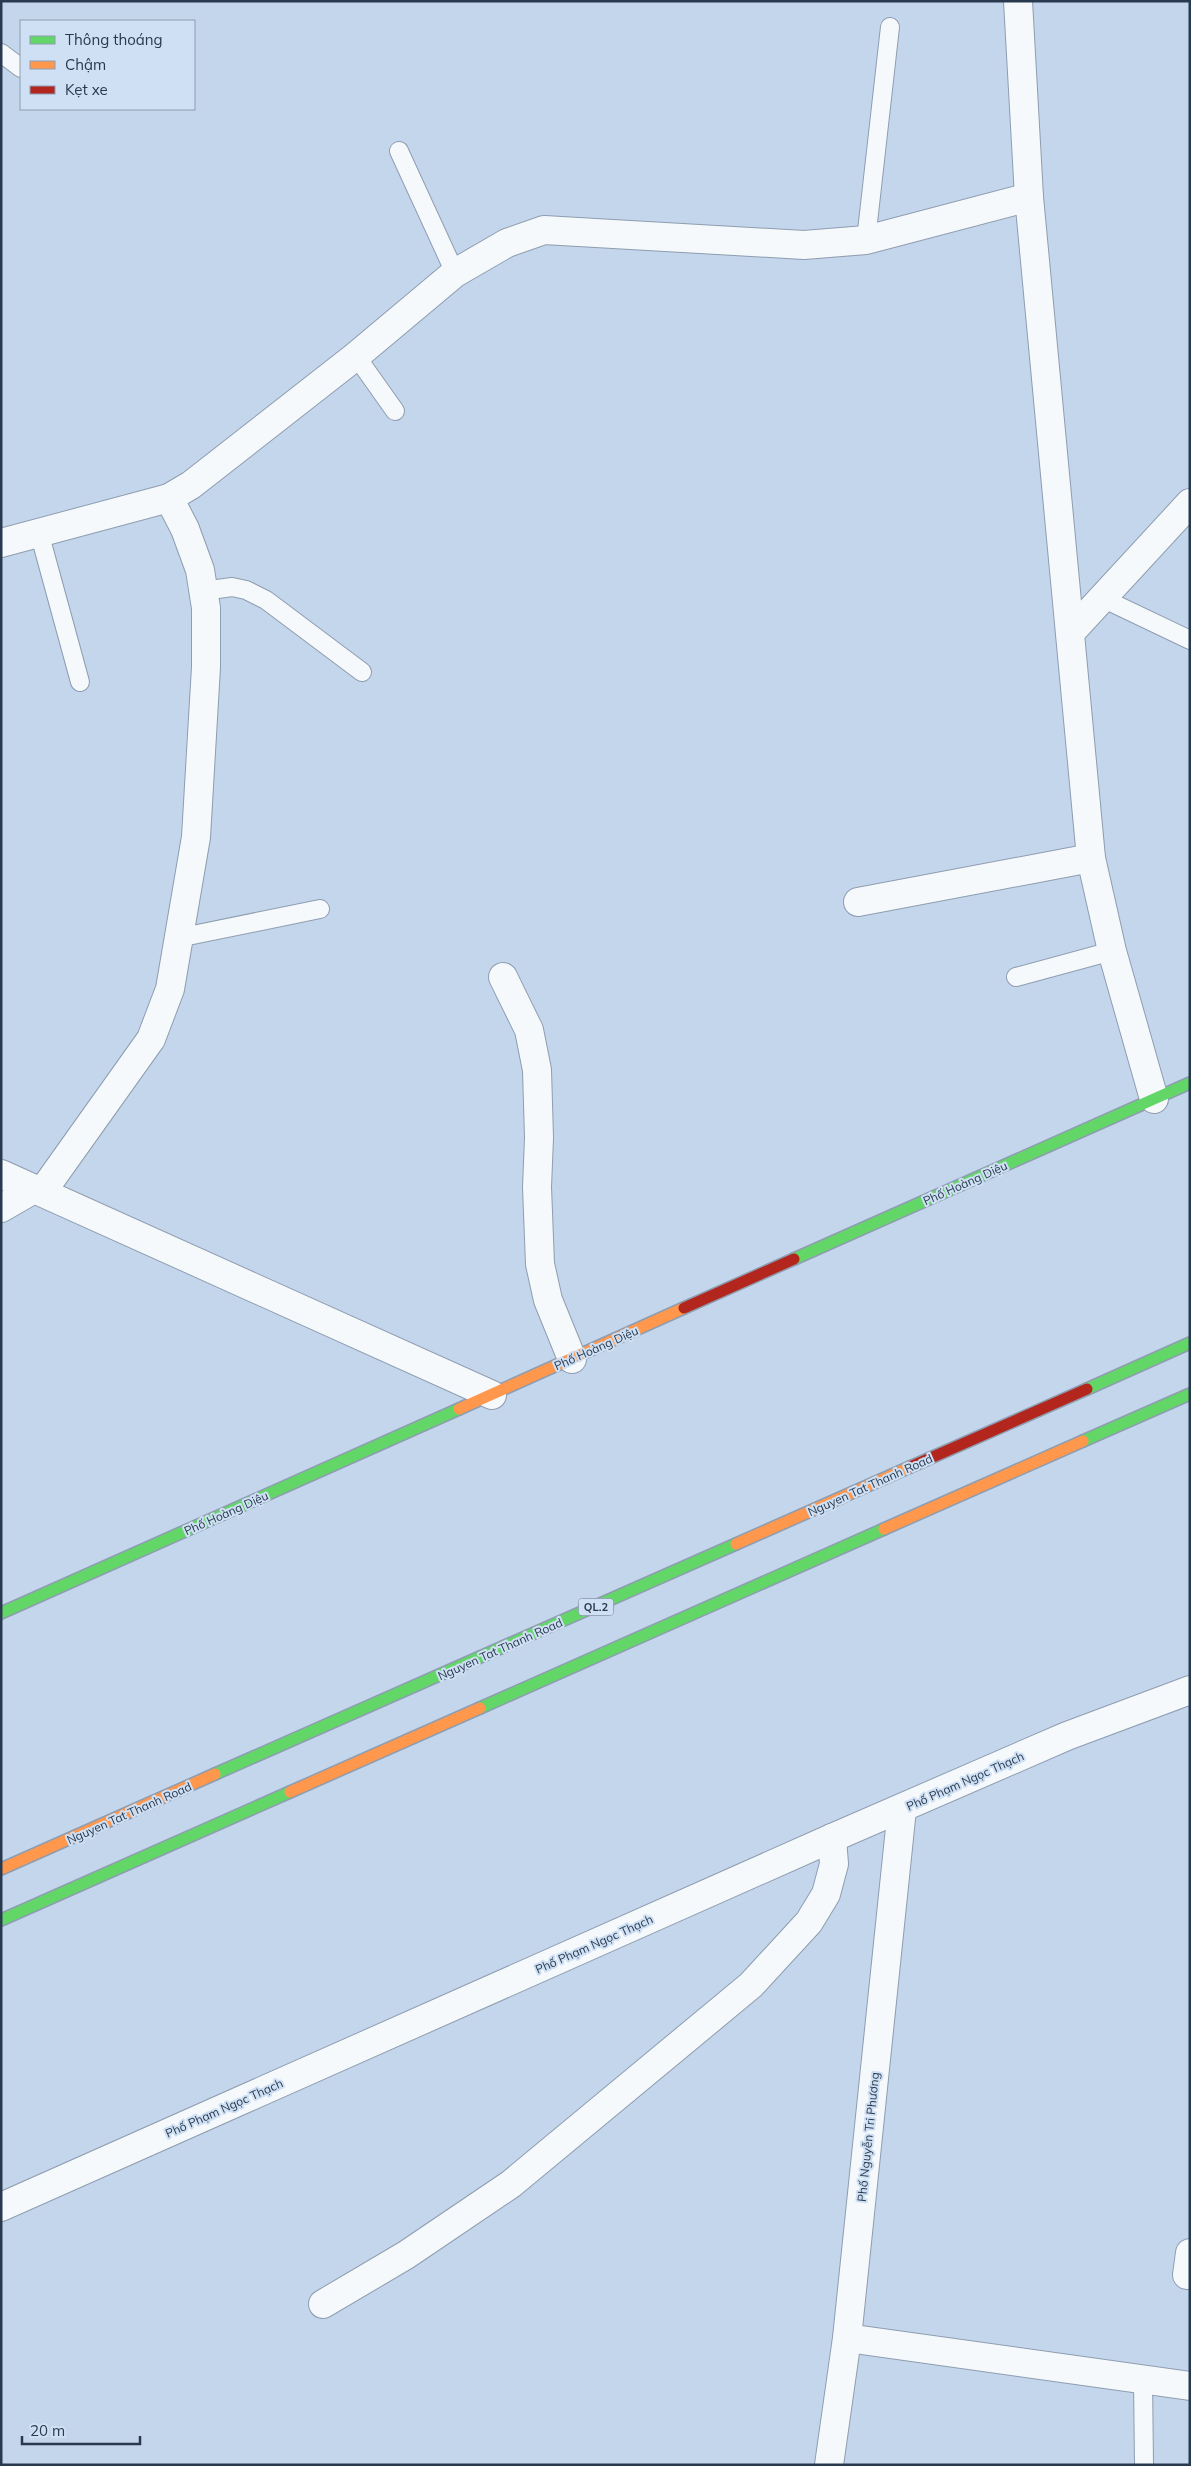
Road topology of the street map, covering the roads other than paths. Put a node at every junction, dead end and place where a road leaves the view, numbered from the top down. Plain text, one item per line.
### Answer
1 (1018, 1) edge
2 (890, 27) dead end
3 (1, 53) edge
4 (20, 67) edge
5 (399, 152) dead end
6 (1029, 197) junction
7 (866, 240) junction
8 (455, 273) junction
9 (356, 356) junction
10 (395, 411) dead end
11 (169, 498) junction
12 (1190, 503) edge
13 (39, 532) junction
14 (1, 543) edge
15 (203, 591) junction
16 (1102, 598) junction
17 (1071, 632) junction
18 (1190, 640) edge
19 (362, 672) dead end
20 (80, 682) dead end
21 (1091, 858) junction
22 (858, 902) dead end
23 (320, 908) dead end
24 (178, 938) junction
25 (1112, 951) junction
26 (503, 977) dead end
27 (1016, 977) dead end
28 (1190, 1083) edge
29 (1154, 1099) junction
30 (1, 1174) edge
31 (38, 1190) junction
32 (1, 1208) edge
33 (1190, 1343) edge
34 (572, 1359) junction
35 (492, 1394) junction
36 (1190, 1394) edge
37 (1, 1613) edge
38 (1190, 1690) edge
39 (902, 1809) junction
40 (832, 1838) junction
41 (1, 1869) edge
42 (1, 1920) edge
43 (1, 2207) edge
44 (323, 2304) dead end
45 (847, 2338) junction
46 (1143, 2380) junction
47 (1190, 2386) edge
48 (829, 2465) edge
49 (1144, 2465) edge

1 - 6 street
2 - 7 lane
3 - 4 lane
5 - 8 lane
6 - 7 street
6 - 17 street
7 - 8 street
8 - 9 street
9 - 10 lane
9 - 11 street
11 - 13 street
11 - 15 street
12 - 16 street
13 - 14 street
13 - 20 lane
15 - 19 lane
15 - 24 street
16 - 17 street
16 - 18 lane
17 - 21 street
21 - 22 street
21 - 25 street
23 - 24 lane
24 - 31 street
25 - 27 lane
25 - 29 street
26 - 34 street
28 - 29 main road, Phố Hoàng Diệu
29 - 34 main road, Phố Hoàng Diệu
30 - 31 street
31 - 32 street
31 - 35 street
33 - 41 main road, Nguyen Tat Thanh Road / QL.2
34 - 35 main road, Phố Hoàng Diệu
35 - 37 main road, Phố Hoàng Diệu
36 - 42 main road
38 - 39 street, Phố Phạm Ngọc Thạch
39 - 40 street, Phố Phạm Ngọc Thạch
39 - 45 street, Phố Nguyễn Tri Phương
40 - 43 street, Phố Phạm Ngọc Thạch
40 - 44 street
45 - 46 street
45 - 48 street, Phố Nguyễn Tri Phương
46 - 47 street
46 - 49 lane

